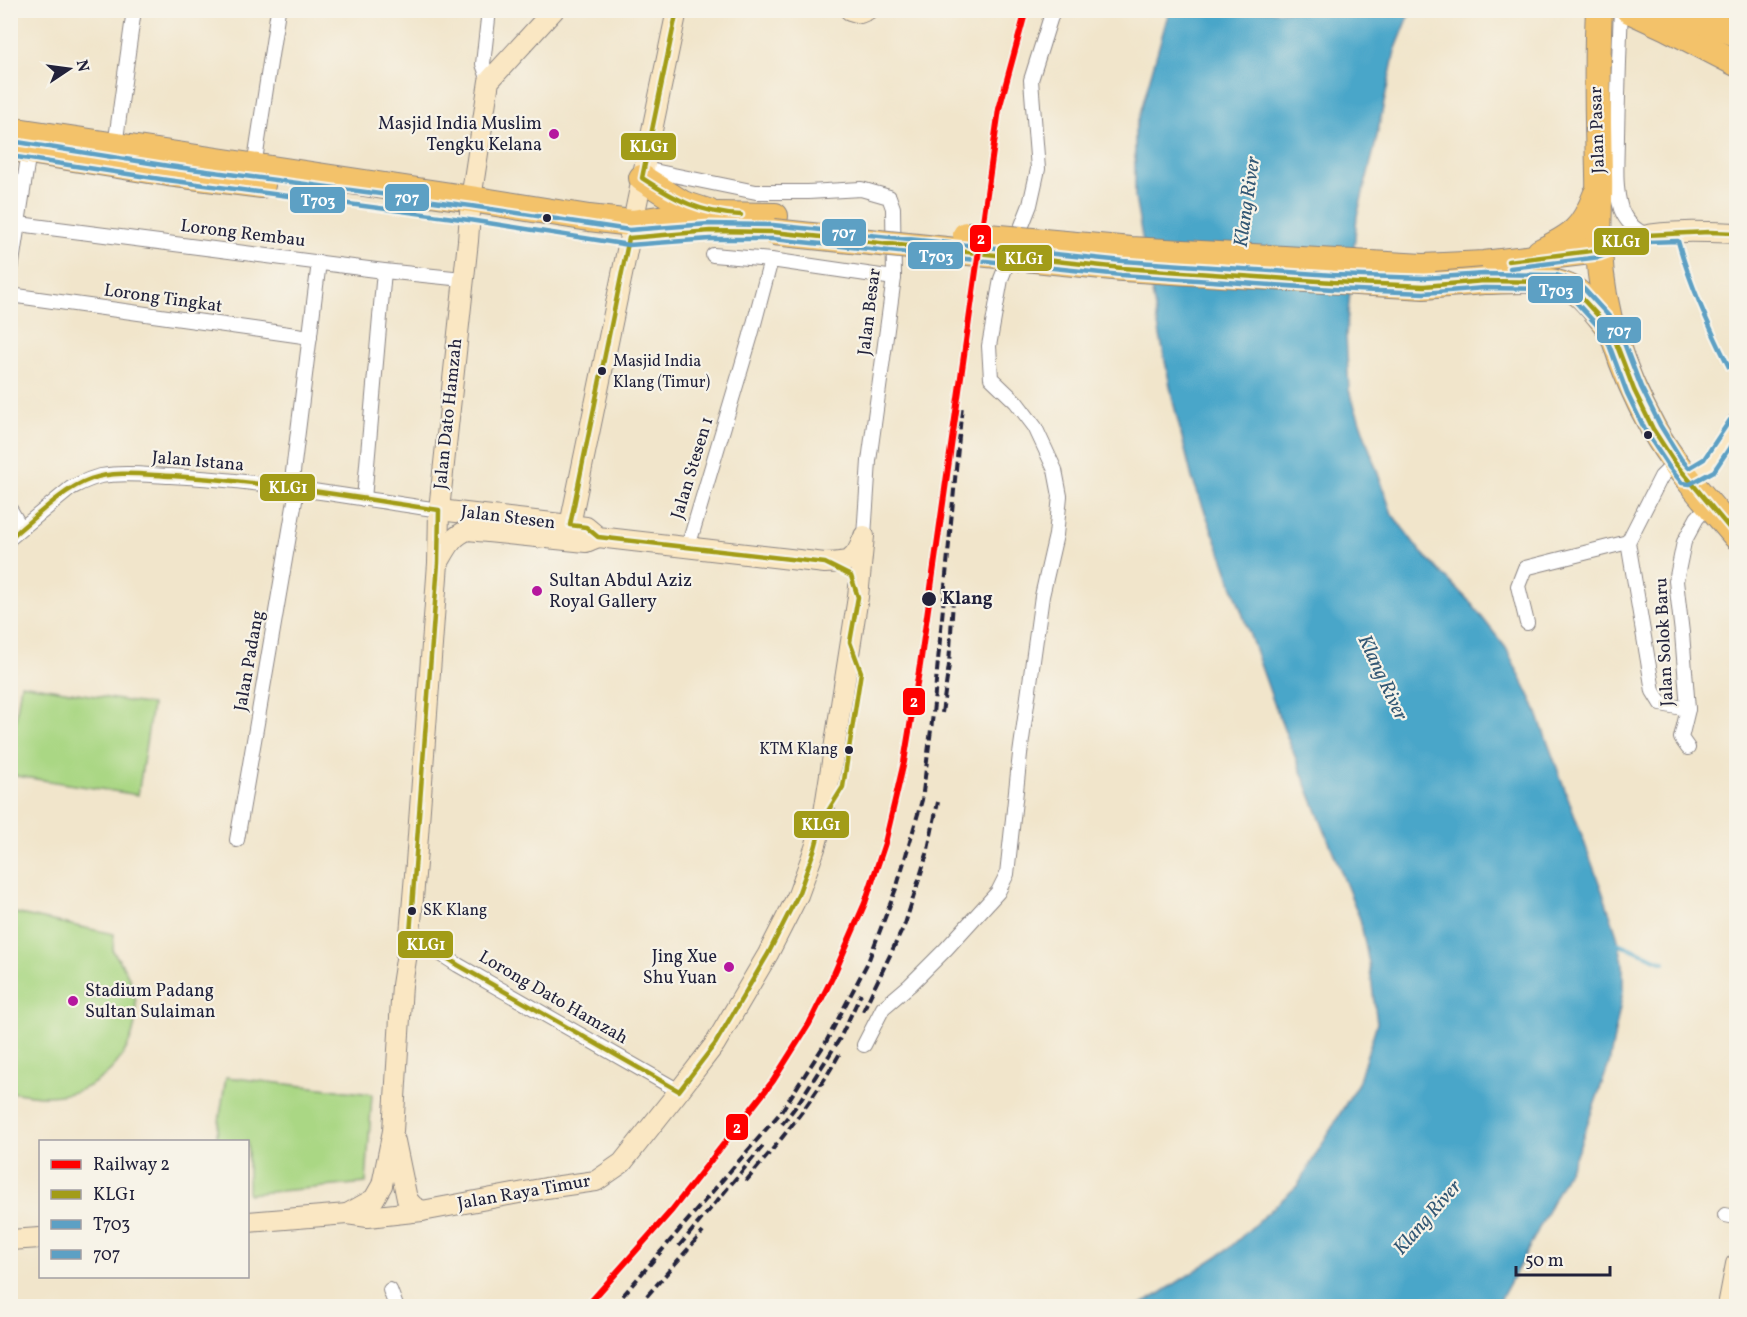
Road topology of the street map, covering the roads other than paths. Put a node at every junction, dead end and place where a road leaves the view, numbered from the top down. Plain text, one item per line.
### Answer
1 (134, 10) edge
2 (278, 10) edge
3 (489, 10) edge
4 (554, 10) edge
5 (850, 10) edge
6 (867, 10) edge
7 (1053, 10) edge
8 (1599, 10) edge
9 (1621, 10) edge
10 (1629, 10) edge
11 (673, 16) edge
12 (1672, 17) edge
13 (1737, 26) edge
14 (1737, 33) edge
15 (1737, 52) edge
16 (1737, 63) edge
17 (489, 81) junction
18 (10, 130) edge
19 (115, 146) junction
20 (20, 149) edge
21 (254, 167) junction
22 (643, 174) junction
23 (1600, 184) junction
24 (470, 206) junction
25 (719, 215) junction
26 (19, 224) junction
27 (774, 224) junction
28 (631, 230) junction
29 (1737, 233) edge
30 (1646, 235) junction
31 (1599, 250) junction
32 (713, 255) dead end
33 (771, 260) junction
34 (1517, 260) junction
35 (319, 262) junction
36 (384, 271) junction
37 (1484, 273) junction
38 (10, 276) edge
39 (894, 278) junction
40 (463, 279) junction
41 (10, 295) edge
42 (1611, 330) junction
43 (310, 337) junction
44 (1737, 424) edge
45 (1681, 470) junction
46 (294, 489) junction
47 (364, 499) junction
48 (1710, 504) junction
49 (10, 509) edge
50 (438, 510) junction
51 (570, 525) junction
52 (16, 533) edge
53 (864, 536) junction
54 (1737, 536) edge
55 (598, 537) junction
56 (1628, 542) junction
57 (688, 547) junction
58 (438, 563) junction
59 (825, 563) junction
60 (858, 597) junction
61 (1527, 623) dead end
62 (1688, 709) junction
63 (1688, 748) dead end
64 (237, 840) dead end
65 (410, 934) junction
66 (864, 1045) dead end
67 (680, 1091) junction
68 (393, 1131) junction
69 (422, 1211) junction
70 (347, 1214) junction
71 (249, 1222) edge
72 (39, 1238) edge
73 (10, 1240) edge
74 (1737, 1264) edge
75 (389, 1306) edge
76 (396, 1306) edge
77 (1728, 1306) edge

1 - 19 street
2 - 21 street
3 - 17 street
4 - 17 main road
5 - 6 main road
7 - 66 street
8 - 23 highway, Jalan Pasar
9 - 30 street
10 - 12 highway
11 - 22 main road
12 - 13 highway
12 - 14 highway
12 - 15 highway
12 - 16 highway
17 - 24 main road, Jalan Dato Hamzah
18 - 19 highway
19 - 21 highway
20 - 24 highway
20 - 26 street
21 - 24 highway
22 - 25 highway
22 - 28 main road
22 - 39 street, Jalan Besar
23 - 31 highway, Jalan Pasar
23 - 34 highway
24 - 28 highway
24 - 40 main road, Jalan Dato Hamzah
25 - 27 highway
25 - 28 highway
26 - 35 street, Lorong Rembau
26 - 38 street
27 - 28 highway
27 - 37 highway, bridge
28 - 51 main road
29 - 30 main road
30 - 31 main road
31 - 34 highway
31 - 42 highway, Jalan Pasar
32 - 33 street
33 - 39 street
33 - 57 street, Jalan Stesen 1
34 - 37 highway
35 - 36 street, Lorong Rembau
35 - 43 street
36 - 40 street, Lorong Rembau
36 - 47 street
37 - 42 highway
39 - 53 street, Jalan Besar
40 - 50 main road, Jalan Dato Hamzah
41 - 43 street, Lorong Tingkat
42 - 45 highway
43 - 46 street
44 - 45 main road
45 - 48 highway
45 - 56 street
46 - 47 street, Jalan Istana
46 - 52 street, Jalan Istana
46 - 64 street, Jalan Padang
47 - 50 street, Jalan Istana
48 - 54 highway
48 - 62 street, Jalan Solok Baru
49 - 52 street
50 - 51 main road, Jalan Stesen
50 - 58 main road, Jalan Dato Hamzah
51 - 55 main road, Jalan Stesen
53 - 59 main road, Jalan Stesen
53 - 60 main road, Jalan Raya Timur
55 - 57 main road, Jalan Stesen
55 - 58 main road
56 - 61 street
56 - 62 street
57 - 59 main road, Jalan Stesen
58 - 65 main road, Jalan Dato Hamzah
59 - 60 main road, Jalan Stesen
60 - 67 main road, Jalan Raya Timur
62 - 63 street, Jalan Solok Baru
65 - 67 street, Lorong Dato Hamzah
65 - 68 main road, Jalan Dato Hamzah
67 - 69 main road, Jalan Raya Timur
68 - 69 main road
68 - 70 main road
69 - 70 main road, Jalan Raya Timur
70 - 71 main road, Jalan Raya Timur
72 - 73 main road
74 - 77 main road
75 - 76 street

